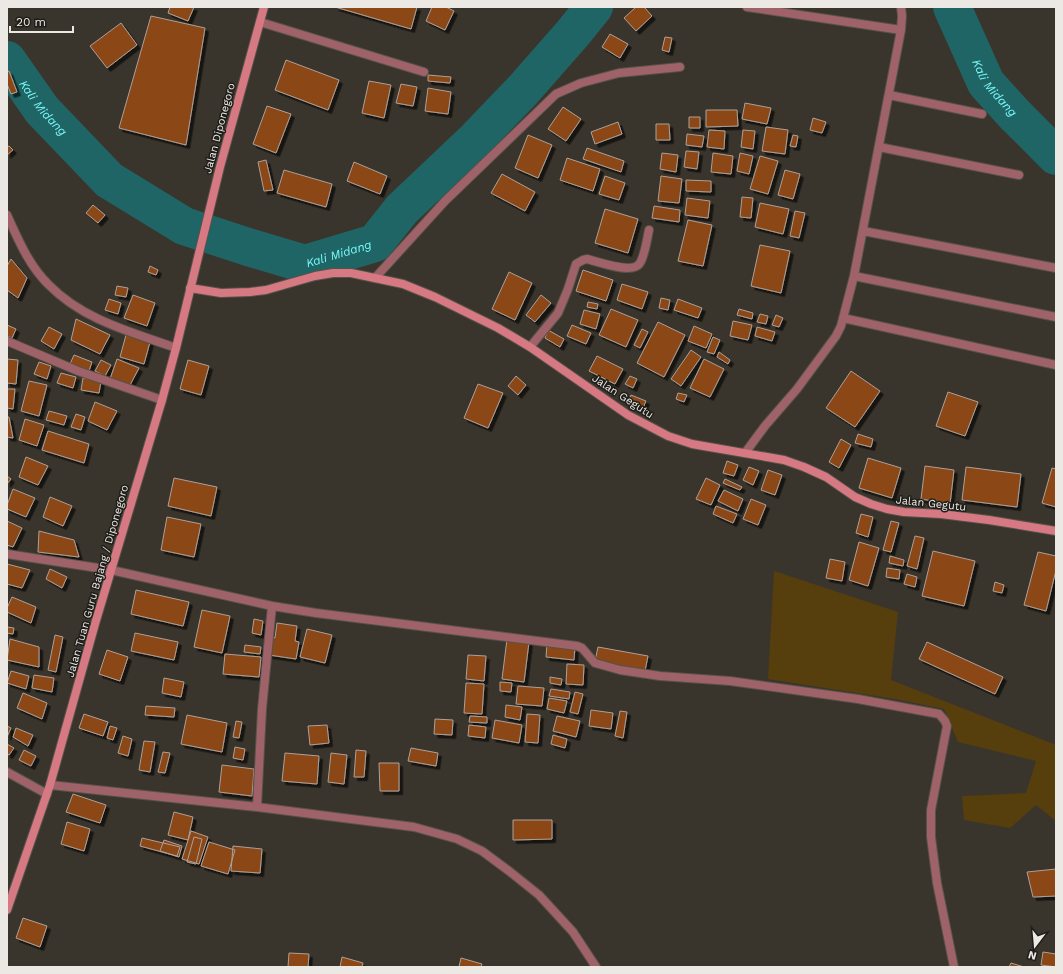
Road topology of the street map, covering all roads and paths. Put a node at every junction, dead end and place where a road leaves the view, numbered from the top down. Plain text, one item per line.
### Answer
1 (264, 7) edge
2 (747, 7) edge
3 (901, 7) edge
4 (260, 22) junction
5 (901, 30) junction
6 (680, 67) dead end
7 (424, 72) dead end
8 (889, 95) junction
9 (982, 114) dead end
10 (880, 146) junction
11 (1019, 175) dead end
12 (7, 215) edge
13 (649, 230) dead end
14 (863, 231) junction
15 (197, 256) joint
16 (1056, 268) edge
17 (854, 276) junction
18 (374, 278) junction
19 (190, 288) junction
20 (1056, 317) edge
21 (843, 318) junction
22 (7, 341) edge
23 (530, 347) junction
24 (176, 348) junction
25 (1056, 365) edge
26 (162, 400) junction
27 (746, 453) junction
28 (1056, 531) edge
29 (7, 554) edge
30 (111, 570) junction
31 (272, 606) junction
32 (7, 772) edge
33 (50, 785) junction
34 (47, 794) junction
35 (257, 807) junction
36 (7, 910) edge
37 (596, 967) edge
38 (954, 967) edge

1 - 4 street, Jalan Diponegoro
2 - 5 street
3 - 5 street
4 - 7 street
4 - 15 street, Jalan Diponegoro
5 - 8 street
6 - 18 street
8 - 9 street
8 - 10 street
10 - 11 street
10 - 14 street
12 - 24 street
13 - 23 street
14 - 16 street
14 - 17 street
15 - 19 street, Jalan Tuan Guru Bajang / Diponegoro
17 - 20 street
17 - 21 street
18 - 19 street, Jalan Gegutu
18 - 23 street, Jalan Gegutu
19 - 24 street, Jalan Tuan Guru Bajang / Diponegoro
21 - 25 street
21 - 27 street
22 - 26 street
23 - 27 street, Jalan Gegutu
24 - 26 street, Jalan Tuan Guru Bajang / Diponegoro
26 - 30 street, Jalan Tuan Guru Bajang / Diponegoro
27 - 28 street, Jalan Gegutu
29 - 30 street
30 - 31 street
30 - 33 street, Jalan Tuan Guru Bajang / Diponegoro
31 - 35 street
31 - 38 street
32 - 34 street
33 - 34 street, Jalan Tuan Guru Bajang / Diponegoro
33 - 35 street
34 - 36 street, Jalan Tuan Guru Bajang / Diponegoro
35 - 37 street

